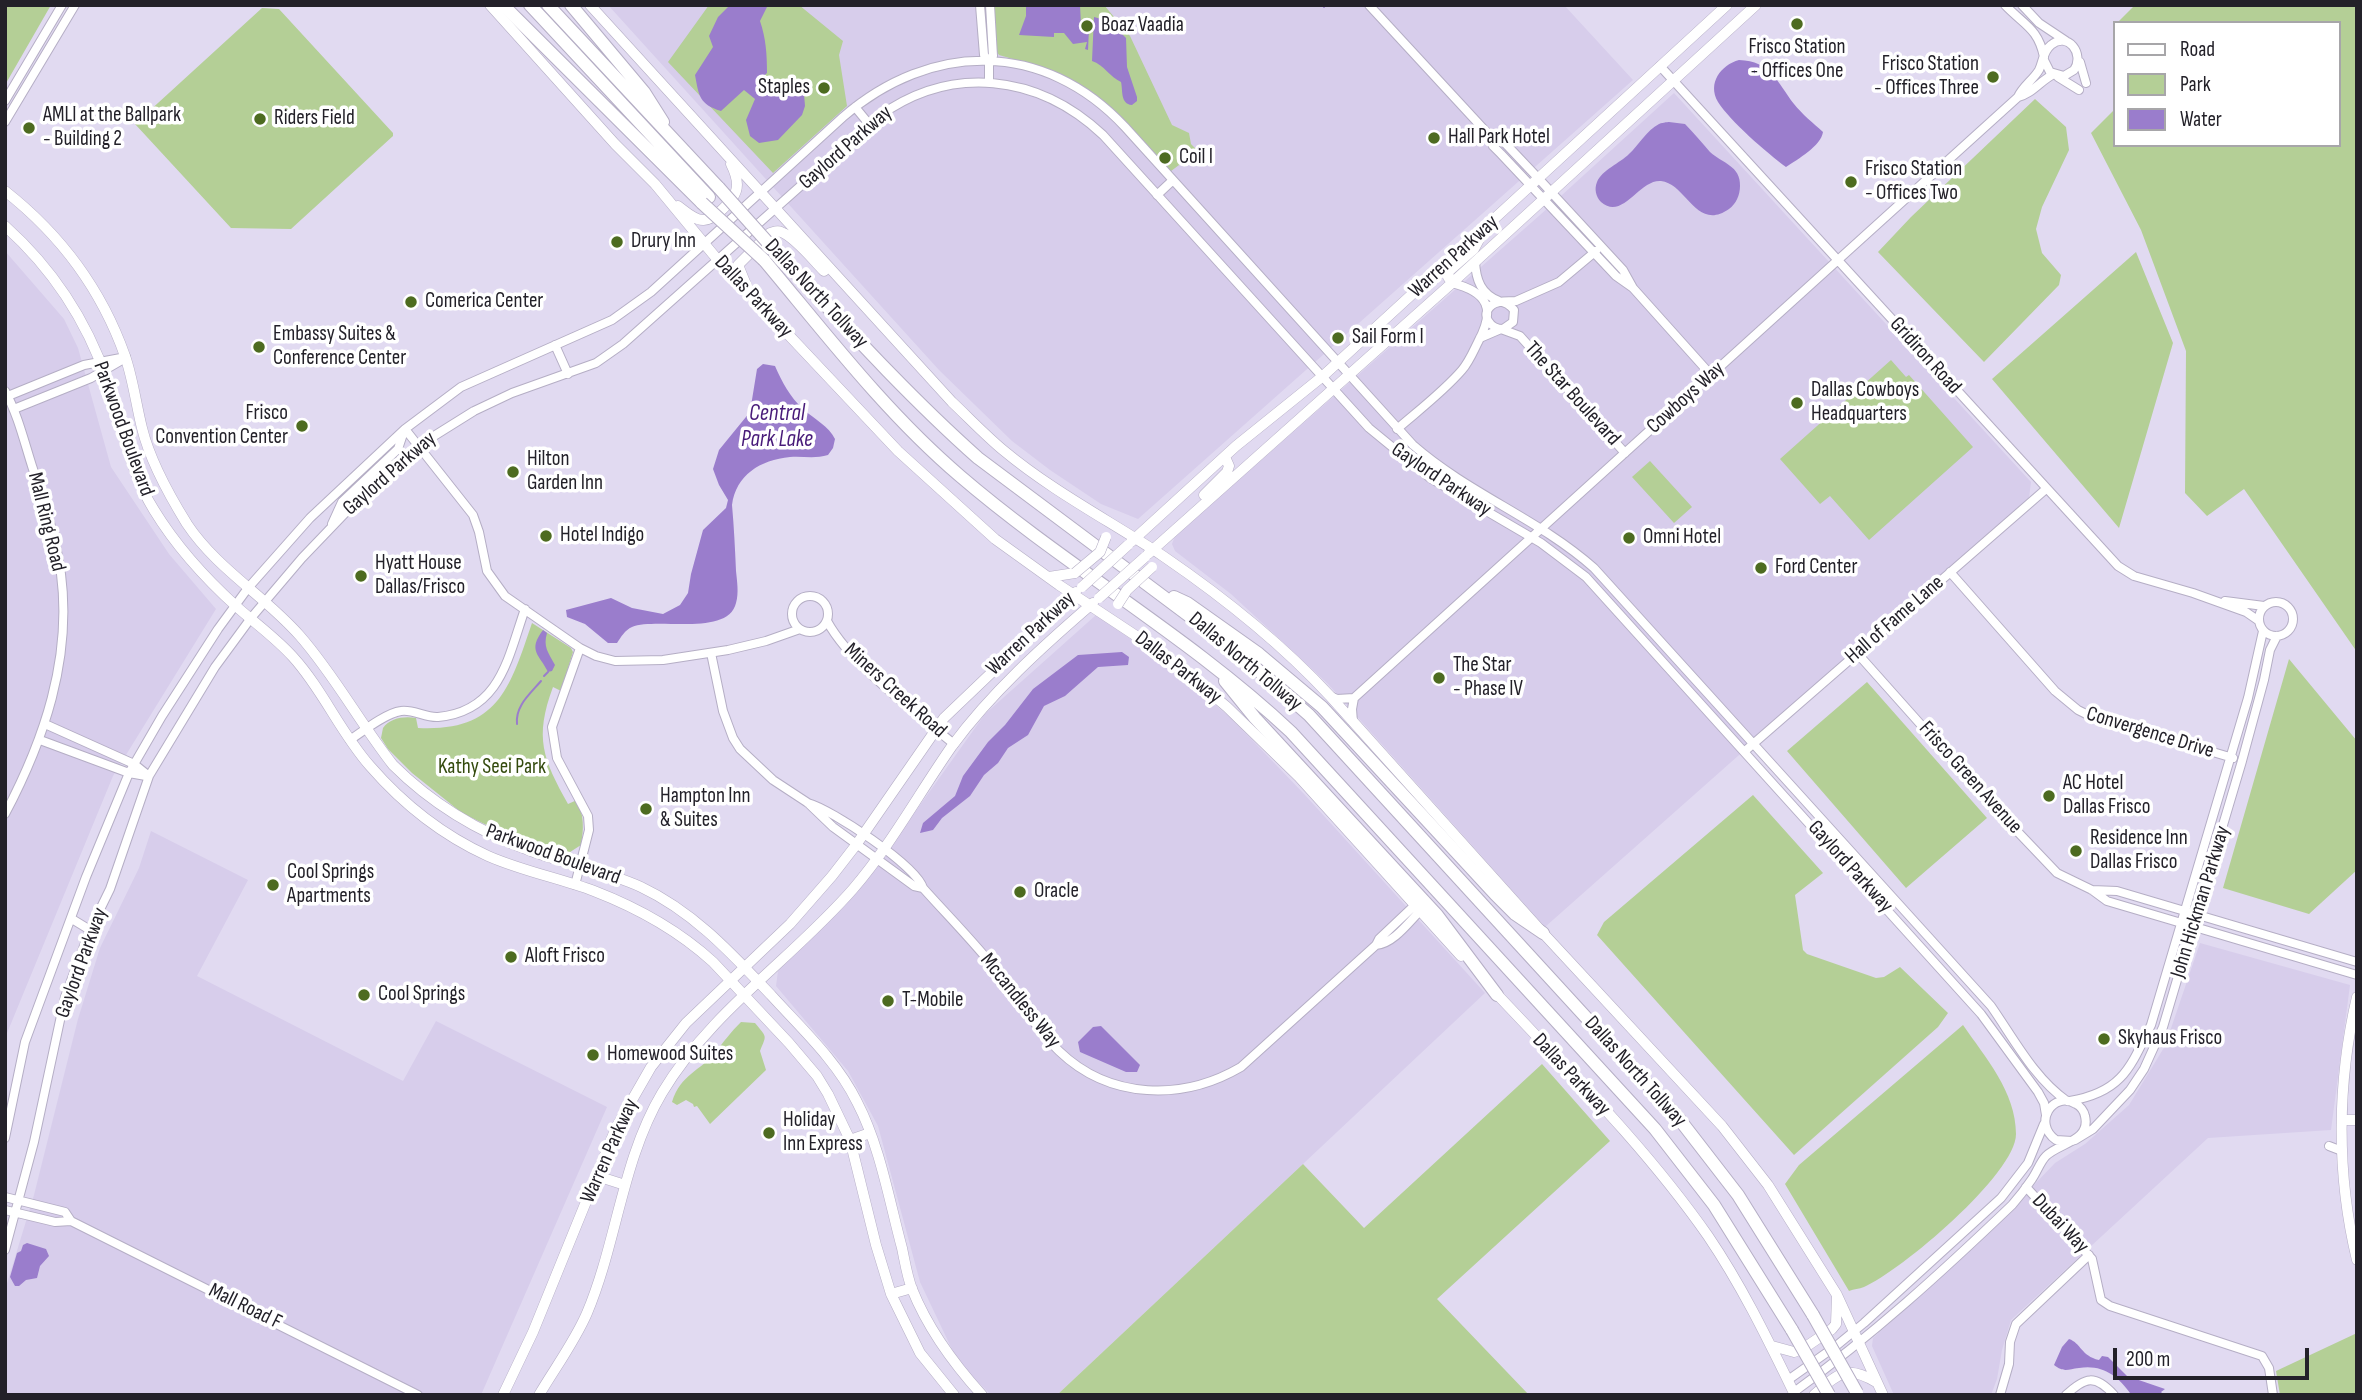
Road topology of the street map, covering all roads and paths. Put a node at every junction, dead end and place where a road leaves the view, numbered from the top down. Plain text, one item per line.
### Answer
1 (62, 5) edge
2 (75, 5) edge
3 (490, 5) edge
4 (503, 5) edge
5 (530, 5) edge
6 (548, 5) edge
7 (571, 5) edge
8 (590, 5) edge
9 (980, 5) edge
10 (990, 5) edge
11 (1369, 5) edge
12 (1727, 5) edge
13 (1756, 5) edge
14 (2005, 5) edge
15 (2022, 5) edge
16 (2068, 43) junction
17 (2079, 56) junction
18 (2044, 60) junction
19 (989, 61) junction
20 (1660, 66) junction
21 (25, 67) junction
22 (35, 72) junction
23 (2055, 75) junction
24 (1673, 80) junction
25 (989, 83) junction
26 (2086, 83) dead end
27 (2079, 90) dead end
28 (2018, 97) junction
29 (5, 101) edge
30 (855, 107) junction
31 (5, 122) edge
32 (869, 124) junction
33 (681, 148) junction
34 (723, 150) junction
35 (1173, 180) junction
36 (1536, 182) junction
37 (655, 184) junction
38 (5, 191) edge
39 (762, 193) junction
40 (1157, 195) junction
41 (710, 196) junction
42 (1547, 196) junction
43 (776, 207) junction
44 (5, 226) edge
45 (1485, 229) junction
46 (705, 244) junction
47 (1601, 246) junction
48 (1593, 253) junction
49 (717, 259) junction
50 (1838, 261) junction
51 (1475, 262) junction
52 (1452, 283) junction
53 (1633, 288) junction
54 (751, 294) junction
55 (1483, 295) junction
56 (1525, 298) junction
57 (860, 300) junction
58 (1503, 302) junction
59 (1487, 317) junction
60 (1515, 317) junction
61 (1501, 329) junction
62 (1520, 336) junction
63 (1480, 338) junction
64 (555, 345) junction
65 (126, 358) junction
66 (1338, 363) junction
67 (102, 367) junction
68 (568, 374) junction
69 (1348, 375) junction
70 (1711, 375) junction
71 (1323, 376) junction
72 (1333, 389) junction
73 (7, 394) edge
74 (14, 410) junction
75 (405, 429) junction
76 (1398, 429) junction
77 (418, 446) junction
78 (1625, 453) junction
79 (1225, 457) junction
80 (1454, 477) junction
81 (1447, 488) junction
82 (2046, 489) junction
83 (1089, 510) junction
84 (1187, 518) junction
85 (1541, 528) junction
86 (329, 530) junction
87 (1532, 537) junction
88 (1131, 542) junction
89 (1148, 554) junction
90 (1172, 564) junction
91 (1950, 572) junction
92 (1585, 576) junction
93 (1049, 577) junction
94 (1145, 583) junction
95 (248, 588) junction
96 (1078, 591) junction
97 (1617, 591) junction
98 (264, 602) junction
99 (1095, 602) junction
100 (2218, 602) junction
101 (235, 605) junction
102 (2264, 606) junction
103 (525, 609) junction
104 (251, 618) junction
105 (793, 619) junction
106 (827, 621) junction
107 (2259, 621) junction
108 (1122, 625) junction
109 (800, 629) junction
110 (819, 630) junction
111 (2263, 631) junction
112 (1656, 634) junction
113 (777, 636) junction
114 (2277, 636) junction
115 (835, 637) junction
116 (1647, 642) junction
117 (580, 648) junction
118 (711, 653) junction
119 (1857, 653) junction
120 (1214, 667) junction
121 (1330, 696) junction
122 (1354, 698) junction
123 (1353, 722) junction
124 (45, 724) junction
125 (935, 728) junction
126 (366, 729) junction
127 (40, 740) junction
128 (350, 740) junction
129 (1754, 743) junction
130 (954, 744) junction
131 (1745, 751) junction
132 (2230, 758) junction
133 (2242, 761) junction
134 (134, 764) junction
135 (129, 774) junction
136 (149, 776) junction
137 (808, 803) junction
138 (5, 814) edge
139 (863, 835) junction
140 (856, 845) junction
141 (884, 848) junction
142 (877, 859) junction
143 (581, 866) junction
144 (575, 885) junction
145 (923, 888) junction
146 (2092, 890) junction
147 (1418, 908) junction
148 (2185, 911) junction
149 (2198, 915) junction
150 (72, 919) junction
151 (1915, 921) junction
152 (2181, 923) junction
153 (2194, 927) junction
154 (90, 930) junction
155 (1906, 930) junction
156 (1543, 933) junction
157 (2357, 962) edge
158 (744, 967) junction
159 (2357, 975) edge
160 (731, 980) junction
161 (759, 982) junction
162 (745, 995) junction
163 (1497, 995) junction
164 (2357, 996) edge
165 (2002, 1021) junction
166 (1992, 1029) junction
167 (2069, 1101) junction
168 (2045, 1118) junction
169 (2342, 1120) junction
170 (2357, 1120) edge
171 (870, 1133) junction
172 (5, 1138) edge
173 (850, 1140) junction
174 (2073, 1140) junction
175 (2329, 1146) dead end
176 (2342, 1151) junction
177 (597, 1176) junction
178 (625, 1185) junction
179 (2026, 1187) junction
180 (5, 1197) edge
181 (19, 1199) junction
182 (5, 1210) edge
183 (16, 1213) junction
184 (71, 1221) junction
185 (1958, 1237) junction
186 (1966, 1247) junction
187 (5, 1250) edge
188 (2089, 1255) junction
189 (2357, 1260) edge
190 (912, 1288) junction
191 (891, 1294) junction
192 (1837, 1296) junction
193 (1854, 1331) junction
194 (1859, 1344) junction
195 (1772, 1346) junction
196 (1788, 1380) junction
197 (1876, 1382) junction
198 (1795, 1393) edge
199 (1857, 1394) edge
200 (418, 1395) edge
201 (503, 1395) edge
202 (539, 1395) edge
203 (954, 1395) edge
204 (982, 1395) edge
205 (1814, 1395) edge
206 (1829, 1395) edge
207 (1883, 1395) edge
208 (2000, 1395) edge
209 (2066, 1395) edge
210 (2114, 1395) edge
211 (2273, 1395) edge

1 - 21 street
2 - 22 street
3 - 37 main road, Dallas Parkway
4 - 41 highway
5 - 41 highway, Dallas North Tollway
6 - 33 highway, Dallas North Tollway
7 - 33 highway
8 - 34 main road
9 - 19 street
10 - 19 street
11 - 36 street
12 - 20 main road, Warren Parkway
13 - 24 main road, Warren Parkway
14 - 18 street
15 - 16 street
16 - 17 street
16 - 18 street
17 - 23 street
17 - 26 street
18 - 23 street
18 - 28 street, Cowboys Way
19 - 25 street
19 - 30 street, Gaylord Parkway
19 - 35 street, Gaylord Parkway
20 - 24 street, Gridiron Road
20 - 36 main road, Warren Parkway
21 - 22 street
21 - 29 street
22 - 31 street
23 - 27 street
23 - 28 street, Cowboys Way
24 - 42 main road, Warren Parkway
24 - 50 street, Gridiron Road
25 - 32 street, Gaylord Parkway
25 - 40 street, Gaylord Parkway
28 - 50 street, Cowboys Way
30 - 32 street
30 - 39 street, Gaylord Parkway
32 - 43 street, Gaylord Parkway
33 - 41 highway, Dallas North Tollway
34 - 37 main road
34 - 39 main road
35 - 40 street
35 - 66 street, Gaylord Parkway
36 - 42 street
36 - 45 main road, Warren Parkway
37 - 46 main road, Dallas Parkway
38 - 65 main road, Parkwood Boulevard
39 - 43 main road
39 - 46 street, Gaylord Parkway
40 - 71 street, Gaylord Parkway
41 - 94 highway, Dallas North Tollway, bridge
41 - 120 highway, Dallas North Tollway, bridge
42 - 47 street
42 - 48 street
42 - 51 main road, Warren Parkway
43 - 49 street, Gaylord Parkway
43 - 57 main road
44 - 67 main road, Parkwood Boulevard
45 - 52 main road
45 - 66 main road, Warren Parkway
46 - 49 main road, Dallas Parkway
46 - 64 street, Gaylord Parkway
47 - 48 street
47 - 53 street
48 - 53 street
48 - 56 street
49 - 54 main road, Dallas Parkway
49 - 68 street, Gaylord Parkway
50 - 70 street, Cowboys Way
50 - 82 street, Gridiron Road
51 - 52 main road, Warren Parkway
51 - 55 street
52 - 55 street
52 - 69 main road, Warren Parkway
53 - 70 street
54 - 57 main road
54 - 93 main road, Dallas Parkway
55 - 58 street
55 - 59 street
56 - 58 street
56 - 60 street
57 - 83 main road
58 - 59 street
58 - 60 street
59 - 61 street
59 - 63 street
60 - 61 street
60 - 62 street, The Star Boulevard
61 - 62 street, The Star Boulevard
61 - 63 street
62 - 78 street, The Star Boulevard
63 - 76 street
64 - 68 street
64 - 75 street, Gaylord Parkway
65 - 67 street
65 - 95 main road, Parkwood Boulevard
66 - 69 street, Gaylord Parkway
66 - 71 main road, Warren Parkway
67 - 73 street
67 - 74 street
67 - 101 main road, Parkwood Boulevard
68 - 77 street, Gaylord Parkway
69 - 72 main road, Warren Parkway
69 - 76 street, Gaylord Parkway
70 - 78 street, Cowboys Way
71 - 72 street, Gaylord Parkway
71 - 79 main road, Warren Parkway
72 - 81 street, Gaylord Parkway
72 - 84 main road, Warren Parkway
73 - 74 street, Mall Ring Road
74 - 124 street, Mall Ring Road
75 - 77 street
75 - 86 street
75 - 95 street, Gaylord Parkway
76 - 80 street, Gaylord Parkway
77 - 86 street, Gaylord Parkway
77 - 103 street
78 - 85 street, Cowboys Way
79 - 84 main road
79 - 88 main road, Warren Parkway
80 - 81 street
80 - 85 street, Gaylord Parkway
81 - 87 street, Gaylord Parkway
82 - 91 street, Hall of Fame Lane
82 - 100 street, Gridiron Road
83 - 88 main road
83 - 93 main road, bridge
84 - 89 main road, Warren Parkway
85 - 87 street, Cowboys Way
85 - 97 street, Gaylord Parkway
86 - 98 street, Gaylord Parkway
87 - 92 street, Gaylord Parkway
87 - 122 street, Cowboys Way
88 - 89 main road
88 - 96 main road, Warren Parkway, bridge
89 - 90 main road
89 - 99 main road, Warren Parkway, bridge
90 - 108 main road, bridge
90 - 121 main road
91 - 119 street, Hall of Fame Lane
91 - 132 street, Convergence Drive
92 - 97 street
92 - 116 street, Gaylord Parkway
93 - 96 main road, Dallas Parkway
94 - 156 highway
94 - 199 highway, Dallas North Tollway, bridge
95 - 98 main road, Parkwood Boulevard
95 - 101 street, Gaylord Parkway
96 - 99 main road, Dallas Parkway
96 - 125 main road, Warren Parkway
97 - 112 street, Gaylord Parkway
98 - 104 street, Gaylord Parkway
98 - 126 main road, Parkwood Boulevard
99 - 108 main road, Dallas Parkway
99 - 130 main road, Warren Parkway
100 - 102 street, Gridiron Road
100 - 107 street, Gridiron Road
101 - 104 main road, Parkwood Boulevard
101 - 134 street, Gaylord Parkway
102 - 107 street
102 - 114 street
103 - 117 street
103 - 126 street
104 - 128 main road, Parkwood Boulevard
104 - 136 street, Gaylord Parkway
105 - 106 street
105 - 109 street
105 - 113 street
106 - 110 street
106 - 115 street, Miners Creek Road
107 - 111 street
108 - 147 main road, Dallas Parkway
109 - 110 street
109 - 113 street
110 - 115 street, Miners Creek Road
111 - 114 street
111 - 132 street, John Hickman Parkway
112 - 116 street
112 - 129 street, Gaylord Parkway
113 - 118 street
114 - 133 street, John Hickman Parkway
115 - 125 street, Miners Creek Road
116 - 131 street, Gaylord Parkway
117 - 118 street
117 - 143 street
118 - 137 street
119 - 129 street, Hall of Fame Lane
119 - 146 street, Frisco Green Avenue
120 - 163 highway
120 - 206 highway, Dallas North Tollway, bridge
121 - 122 street
121 - 123 main road
122 - 123 street
123 - 156 main road
124 - 127 street, Mall Ring Road
124 - 134 street
125 - 130 street, Miners Creek Road
125 - 139 main road, Warren Parkway
126 - 128 street
126 - 143 main road, Parkwood Boulevard
127 - 135 street
127 - 138 street, Mall Ring Road
128 - 144 main road, Parkwood Boulevard
129 - 131 street, Hall of Fame Lane
129 - 151 street, Gaylord Parkway
130 - 141 main road, Warren Parkway
131 - 155 street, Gaylord Parkway
132 - 133 street, Convergence Drive
132 - 148 street, John Hickman Parkway
133 - 149 street, John Hickman Parkway
134 - 135 street, Gaylord Parkway
134 - 136 street
135 - 136 street
135 - 150 street, Gaylord Parkway
136 - 154 street, Gaylord Parkway
137 - 139 street, Mccandless Way
137 - 140 street, Mccandless Way
139 - 140 main road, Warren Parkway
139 - 141 street, Mccandless Way
140 - 142 street, Mccandless Way
140 - 158 main road, Warren Parkway
141 - 142 main road, Warren Parkway
141 - 145 street, Mccandless Way
142 - 145 street, Mccandless Way
142 - 161 main road, Warren Parkway
143 - 144 street
143 - 158 main road, Parkwood Boulevard
144 - 160 main road, Parkwood Boulevard
145 - 147 street, Mccandless Way
146 - 148 street, Frisco Green Avenue
146 - 152 street, Frisco Green Avenue
147 - 163 main road, Dallas Parkway
148 - 149 street, Frisco Green Avenue
148 - 152 street, John Hickman Parkway
149 - 153 street, John Hickman Parkway
149 - 157 street, Frisco Green Avenue
150 - 154 street
150 - 172 street, Gaylord Parkway
151 - 155 street
151 - 165 street, Gaylord Parkway
152 - 153 street, Frisco Green Avenue
152 - 167 street, John Hickman Parkway
153 - 159 street, Frisco Green Avenue
153 - 174 street, John Hickman Parkway
154 - 181 street, Gaylord Parkway
155 - 166 street, Gaylord Parkway
156 - 192 main road
158 - 160 main road, Warren Parkway
158 - 161 main road, Parkwood Boulevard
160 - 162 main road, Parkwood Boulevard
160 - 177 main road, Warren Parkway
161 - 162 main road, Warren Parkway
161 - 171 main road, Parkwood Boulevard
162 - 173 main road, Parkwood Boulevard
162 - 178 main road, Warren Parkway
163 - 195 main road, Dallas Parkway
164 - 169 main road
165 - 166 street
165 - 167 street, Gaylord Parkway
166 - 168 street, Gaylord Parkway
167 - 168 street
167 - 174 street
168 - 174 street
168 - 185 street
169 - 170 main road
169 - 176 main road
171 - 173 main road
171 - 190 main road, Parkwood Boulevard
173 - 191 main road, Parkwood Boulevard
174 - 179 street, John Hickman Parkway
175 - 176 street
176 - 189 main road
177 - 178 main road
177 - 201 main road, Warren Parkway
178 - 202 main road, Warren Parkway
179 - 186 street, John Hickman Parkway
179 - 188 street, Dubai Way
180 - 181 street, Mall Road F
181 - 183 street, Gaylord Parkway
181 - 184 street, Mall Road F
182 - 183 street, Mall Road F
183 - 184 street, Mall Road F
183 - 187 street, Gaylord Parkway
184 - 200 street, Mall Road F
185 - 186 street
185 - 193 street
186 - 194 street, John Hickman Parkway
188 - 208 street
188 - 211 street, Dubai Way
190 - 191 main road
190 - 204 main road, Parkwood Boulevard
191 - 203 main road, Parkwood Boulevard
192 - 193 main road
192 - 195 main road
193 - 194 main road
193 - 196 street
194 - 197 main road
194 - 198 street, John Hickman Parkway
195 - 196 main road, Dallas Parkway
196 - 198 main road, Dallas Parkway
197 - 205 main road
197 - 207 main road
209 - 210 street

